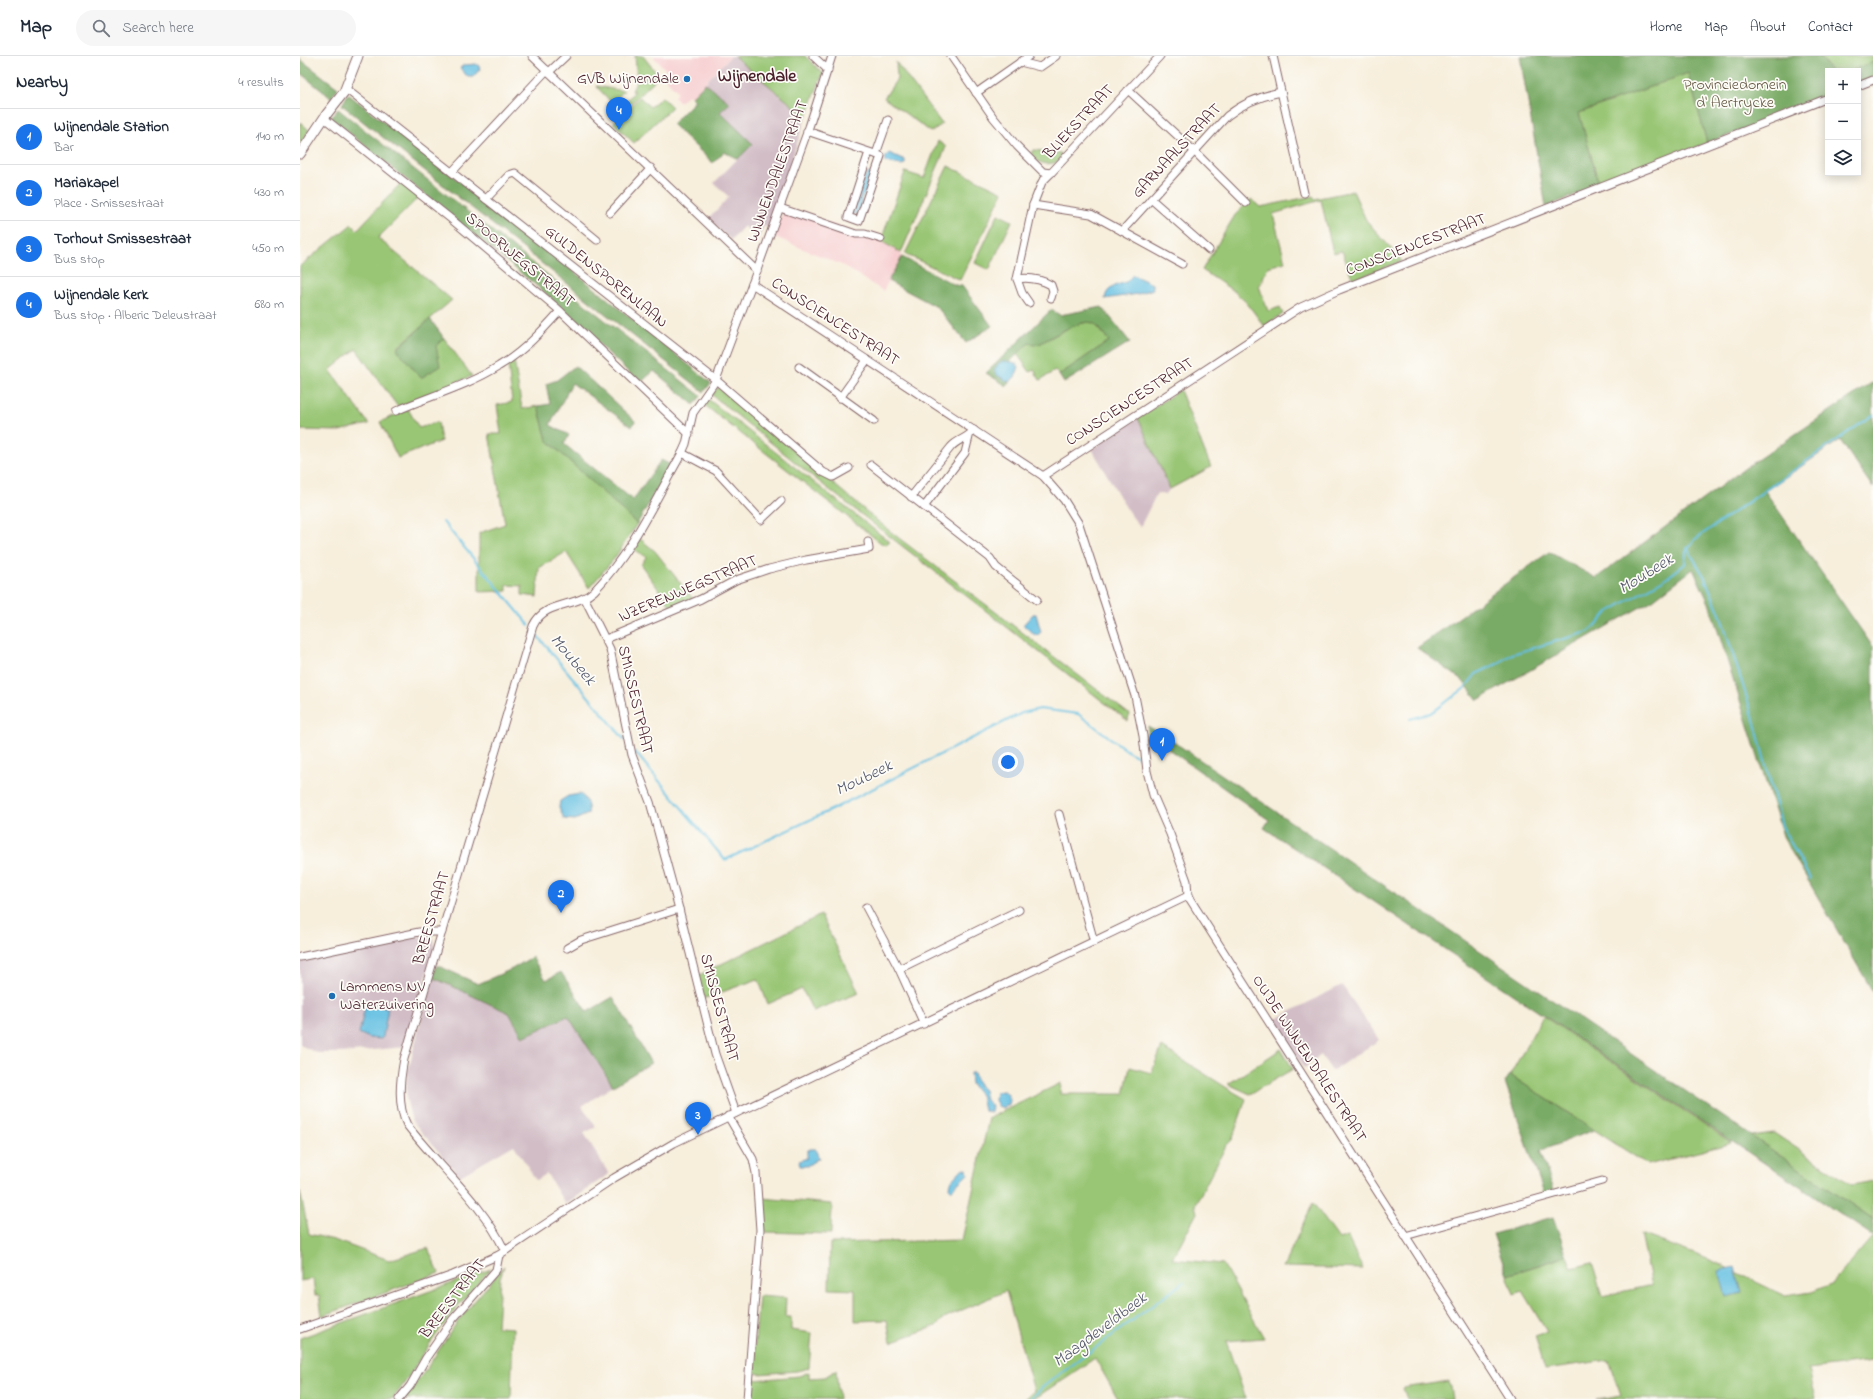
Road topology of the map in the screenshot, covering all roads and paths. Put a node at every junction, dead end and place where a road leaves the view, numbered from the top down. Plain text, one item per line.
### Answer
1 (358, 56) edge
2 (532, 56) edge
3 (566, 56) edge
4 (813, 56) edge
5 (832, 56) edge
6 (951, 56) edge
7 (1029, 56) edge
8 (1056, 56) edge
9 (1160, 56) edge
10 (1273, 56) edge
11 (1020, 62) junction
12 (828, 70) junction
13 (548, 71) junction
14 (1873, 80) edge
15 (1861, 85) edge
16 (345, 90) junction
17 (1128, 90) junction
18 (1281, 92) junction
19 (976, 93) junction
20 (1825, 99) edge
21 (325, 117) junction
22 (888, 120) dead end
23 (807, 131) junction
24 (1194, 151) junction
25 (873, 153) junction
26 (300, 154) edge
27 (651, 168) junction
28 (452, 172) junction
29 (1051, 173) junction
30 (1304, 193) dead end
31 (486, 199) junction
32 (1151, 199) junction
33 (1246, 203) dead end
34 (1033, 205) junction
35 (780, 208) junction
36 (610, 213) dead end
37 (1122, 231) junction
38 (881, 239) dead end
39 (596, 240) dead end
40 (1209, 250) dead end
41 (1182, 264) dead end
42 (757, 271) junction
43 (1017, 278) junction
44 (752, 284) junction
45 (1050, 298) dead end
46 (1029, 304) dead end
47 (560, 311) junction
48 (867, 360) junction
49 (799, 367) dead end
50 (715, 382) junction
51 (840, 398) junction
52 (396, 411) dead end
53 (874, 421) dead end
54 (974, 430) junction
55 (689, 434) junction
56 (969, 437) junction
57 (682, 453) junction
58 (870, 465) dead end
59 (849, 468) dead end
60 (1043, 476) junction
61 (911, 496) junction
62 (781, 501) dead end
63 (924, 507) junction
64 (868, 542) dead end
65 (585, 599) junction
66 (1037, 600) dead end
67 (606, 639) junction
68 (1059, 814) dead end
69 (1188, 896) junction
70 (866, 907) dead end
71 (679, 910) junction
72 (1019, 910) dead end
73 (442, 932) junction
74 (1094, 942) junction
75 (567, 948) dead end
76 (300, 957) edge
77 (899, 969) junction
78 (924, 1024) junction
79 (736, 1113) junction
80 (728, 1116) junction
81 (1602, 1181) dead end
82 (1405, 1236) junction
83 (502, 1253) junction
84 (300, 1329) edge
85 (399, 1399) edge
86 (747, 1399) edge
87 (1510, 1399) edge

1 - 16 street
2 - 13 street
3 - 13 street
4 - 12 street
5 - 12 street, WIJNENDALESTRAAT
6 - 19 street
7 - 11 street
8 - 11 street
9 - 17 street, BLIEKSTRAAT
10 - 18 street
11 - 19 street
12 - 23 street, WIJNENDALESTRAAT
13 - 27 street
13 - 28 street
14 - 15 street
16 - 21 street
16 - 28 street, GULDENSPORENLAAN
17 - 24 street
17 - 29 street, BLIEKSTRAAT
18 - 24 street, GARNAALSTRAAT
18 - 30 street
19 - 29 street, BLIEKSTRAAT
20 - 60 street, CONSCIENCESTRAAT
21 - 26 street
21 - 47 street, SPOORWEGSTRAAT
22 - 25 street
23 - 25 street
23 - 35 street, WIJNENDALESTRAAT
24 - 32 street, GARNAALSTRAAT
24 - 33 street
25 - 25 street
27 - 36 street
27 - 42 street
28 - 31 street, GULDENSPORENLAAN
29 - 34 street, BLIEKSTRAAT
31 - 39 street
31 - 50 street, GULDENSPORENLAAN
32 - 37 street, GARNAALSTRAAT
32 - 40 street
34 - 37 street
34 - 43 street, BLIEKSTRAAT
35 - 38 street
35 - 42 street, WIJNENDALESTRAAT
37 - 41 street
42 - 44 street
43 - 45 street
43 - 46 street
44 - 48 street, CONSCIENCESTRAAT
44 - 50 street
47 - 52 street
47 - 55 street, SPOORWEGSTRAAT
48 - 51 street
48 - 54 street, CONSCIENCESTRAAT
49 - 51 street
50 - 55 street
50 - 59 street, GULDENSPORENLAAN
51 - 53 street
54 - 56 street
54 - 60 street, CONSCIENCESTRAAT
55 - 57 street
56 - 61 street
56 - 63 street
57 - 62 street
57 - 65 street
58 - 61 street
60 - 69 street, CONSCIENCESTRAAT
61 - 63 street
63 - 66 street
64 - 67 street, IJZERENWEGSTRAAT
65 - 67 street, SMISSESTRAAT
65 - 73 street, BREESTRAAT
67 - 71 street, SMISSESTRAAT
68 - 74 street
69 - 74 street
69 - 82 street, OUDE WIJNENDALESTRAAT
70 - 77 street
71 - 75 street
71 - 79 street, SMISSESTRAAT
72 - 77 street
73 - 76 street
73 - 83 street, BREESTRAAT
74 - 78 street
77 - 78 street
78 - 79 street
79 - 80 street
80 - 83 street
80 - 86 street
81 - 82 street
82 - 87 street, OUDE WIJNENDALESTRAAT
83 - 84 street
83 - 85 street, BREESTRAAT

